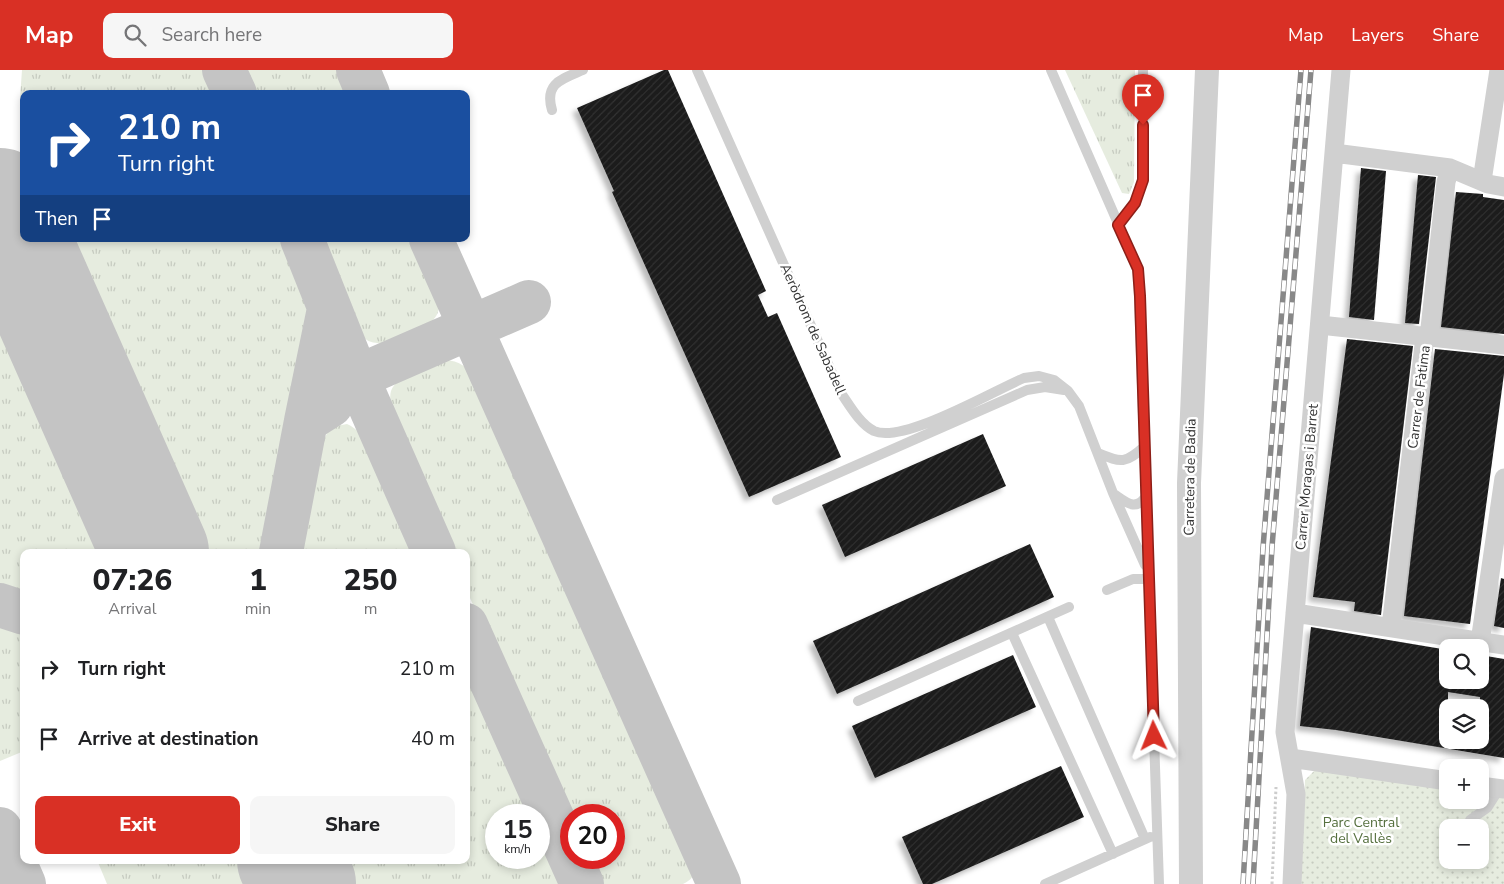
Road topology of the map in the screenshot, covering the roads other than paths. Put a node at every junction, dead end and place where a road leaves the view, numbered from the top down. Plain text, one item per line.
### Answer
1 (582, 70) edge
2 (697, 70) edge
3 (1051, 70) edge
4 (1143, 70) edge
5 (1207, 70) edge
6 (1341, 70) edge
7 (1499, 70) edge
8 (552, 110) dead end
9 (1334, 153) junction
10 (1450, 168) junction
11 (1482, 181) junction
12 (1504, 187) edge
13 (1118, 225) junction
14 (1320, 324) junction
15 (1427, 335) junction
16 (1504, 345) edge
17 (1068, 391) junction
18 (1145, 446) junction
19 (1098, 453) junction
20 (1504, 478) edge
21 (1113, 493) junction
22 (1147, 495) junction
23 (777, 500) dead end
24 (1148, 575) junction
25 (1107, 590) dead end
26 (1069, 607) dead end
27 (1295, 613) junction
28 (1048, 617) junction
29 (1391, 627) junction
30 (1012, 633) junction
31 (1462, 639) edge
32 (1480, 639) edge
33 (1489, 644) edge
34 (1504, 646) edge
35 (858, 701) dead end
36 (1290, 758) junction
37 (1439, 780) edge
38 (1489, 787) edge
39 (1502, 789) edge
40 (1472, 819) edge
41 (1158, 834) junction
42 (1145, 839) junction
43 (1113, 854) junction
44 (1045, 884) edge
45 (1159, 884) edge
46 (1191, 884) edge
47 (1292, 884) edge

1 - 8 lane
2 - 17 lane, Aeròdrom de Sabadell
3 - 13 lane
4 - 13 lane
5 - 46 street, Carretera de Badia
6 - 9 street, Carrer Moragas i Barret
7 - 11 street
9 - 10 street
9 - 14 street, Carrer Moragas i Barret
10 - 11 street
10 - 15 street, Carrer de Fàtima
11 - 12 street
13 - 18 lane
14 - 15 street
14 - 27 street, Carrer Moragas i Barret
15 - 16 street
15 - 29 street, Carrer de Fàtima
17 - 19 lane
17 - 23 lane
18 - 19 lane
18 - 22 lane
19 - 21 lane
20 - 32 street
21 - 22 lane
21 - 24 lane
22 - 24 lane
24 - 25 lane
24 - 41 lane
26 - 28 lane
27 - 29 street
27 - 36 street, Carrer Moragas i Barret
28 - 30 lane
28 - 42 lane
29 - 31 street
30 - 35 lane
30 - 43 lane
33 - 34 street
36 - 37 street
36 - 47 street, Carrer Moragas i Barret
38 - 39 street
39 - 40 lane
41 - 42 lane
41 - 45 lane
42 - 43 lane
43 - 44 lane

